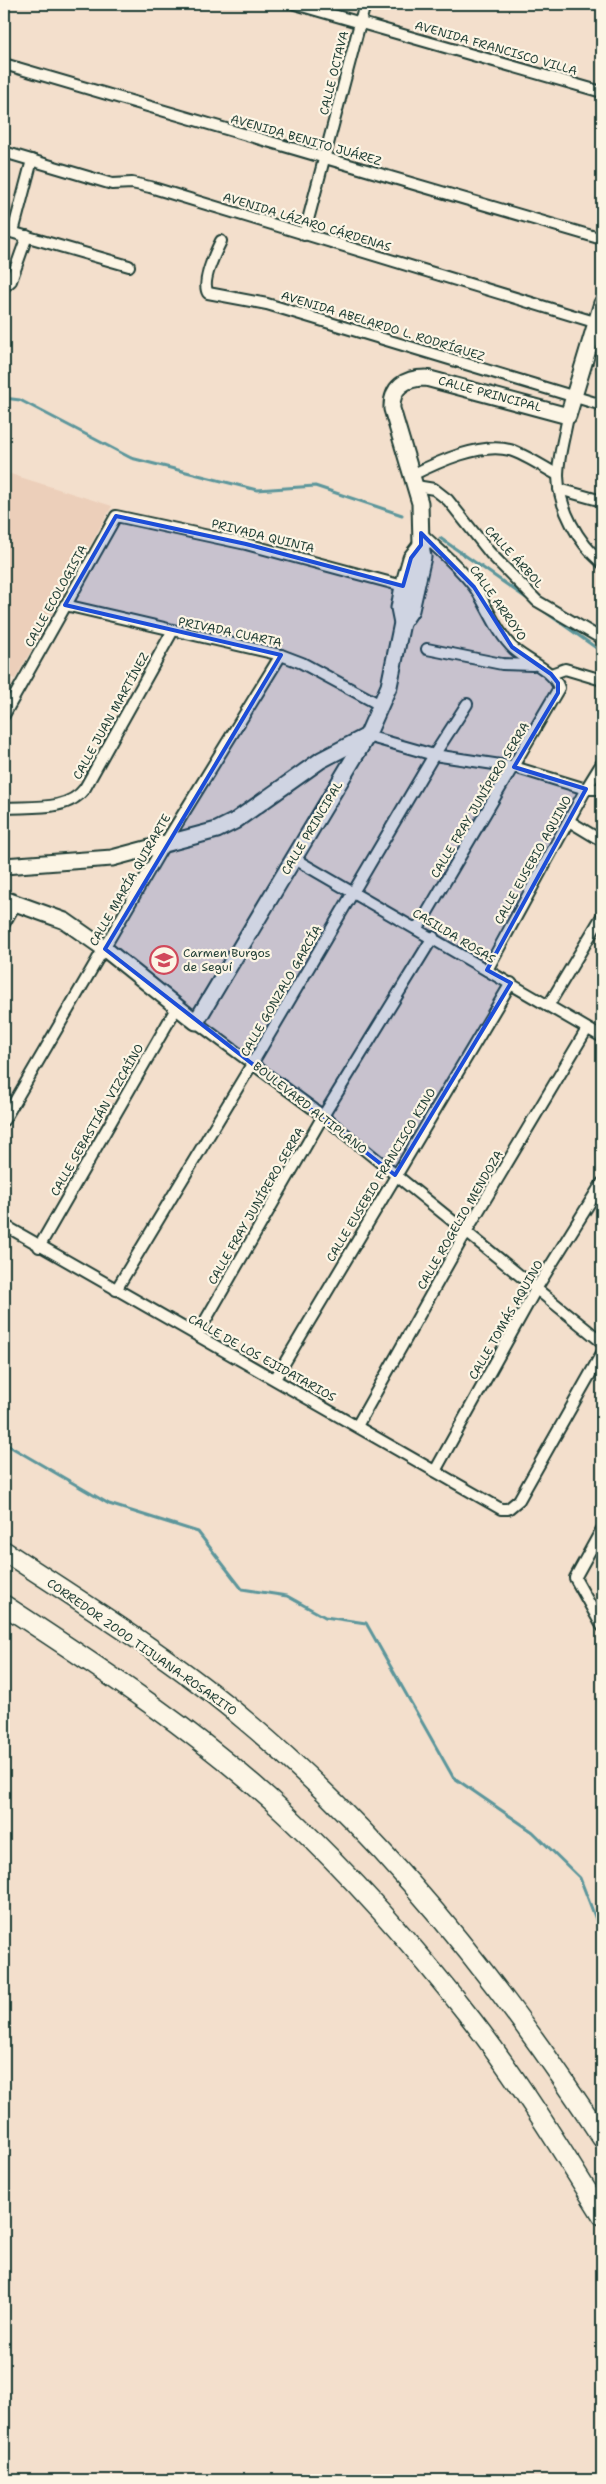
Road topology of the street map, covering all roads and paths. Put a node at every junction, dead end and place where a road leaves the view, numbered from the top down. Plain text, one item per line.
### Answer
1 (296, 4) edge
2 (365, 4) edge
3 (359, 22) junction
4 (4, 64) edge
5 (602, 92) edge
6 (4, 152) edge
7 (326, 158) junction
8 (32, 160) junction
9 (8, 231) edge
10 (304, 235) junction
11 (27, 236) junction
12 (602, 239) edge
13 (221, 241) dead end
14 (128, 266) dead end
15 (4, 287) edge
16 (602, 303) edge
17 (599, 324) edge
18 (575, 397) junction
19 (602, 405) edge
20 (568, 416) junction
21 (558, 475) junction
22 (414, 480) junction
23 (559, 488) junction
24 (602, 501) edge
25 (116, 516) joint
26 (421, 539) junction
27 (602, 563) edge
28 (403, 586) junction
29 (65, 605) junction
30 (402, 623) junction
31 (172, 632) junction
32 (602, 639) edge
33 (427, 649) dead end
34 (281, 655) junction
35 (534, 665) junction
36 (551, 674) junction
37 (602, 680) edge
38 (558, 683) joint
39 (467, 704) dead end
40 (382, 706) junction
41 (4, 714) edge
42 (368, 736) junction
43 (434, 755) junction
44 (602, 763) edge
45 (514, 767) junction
46 (586, 789) junction
47 (602, 789) edge
48 (4, 808) edge
49 (569, 821) junction
50 (602, 841) edge
51 (164, 845) junction
52 (293, 858) junction
53 (4, 866) edge
54 (353, 892) junction
55 (10, 901) edge
56 (602, 916) edge
57 (4, 924) edge
58 (418, 928) junction
59 (433, 937) junction
60 (105, 949) junction
61 (487, 970) junction
62 (511, 983) junction
63 (548, 1006) junction
64 (177, 1007) junction
65 (196, 1022) junction
66 (587, 1029) junction
67 (602, 1037) edge
68 (252, 1064) junction
69 (323, 1116) junction
70 (4, 1120) edge
71 (395, 1175) junction
72 (602, 1184) edge
73 (4, 1225) edge
74 (466, 1232) junction
75 (40, 1247) junction
76 (116, 1290) junction
77 (536, 1290) junction
78 (197, 1335) junction
79 (602, 1342) edge
80 (602, 1353) edge
81 (275, 1379) junction
82 (357, 1426) junction
83 (435, 1471) junction
84 (602, 1529) edge
85 (4, 1551) edge
86 (4, 1605) edge
87 (602, 1626) edge
88 (602, 2138) edge
89 (602, 2215) edge

1 - 3 street, AVENIDA FRANCISCO VILLA
2 - 3 street, CALLE OCTAVA
3 - 5 street, AVENIDA FRANCISCO VILLA
3 - 7 street, CALLE OCTAVA
4 - 7 street, AVENIDA BENITO JUÁREZ
6 - 8 street, AVENIDA LÁZARO CÁRDENAS
7 - 10 street, CALLE OCTAVA
7 - 12 street, AVENIDA BENITO JUÁREZ
8 - 9 street
8 - 10 street, AVENIDA LÁZARO CÁRDENAS
9 - 11 street
10 - 17 street, AVENIDA LÁZARO CÁRDENAS
11 - 14 street
11 - 15 street
13 - 18 street, AVENIDA ABELARDO L. RODRÍGUEZ
16 - 17 street
17 - 18 street
18 - 19 street, AVENIDA ABELARDO L. RODRÍGUEZ
18 - 20 street
20 - 21 street
20 - 22 street, CALLE PRINCIPAL
21 - 22 street
21 - 23 street
22 - 26 street, CALLE PRINCIPAL
22 - 32 street, CALLE ÁRBOL
23 - 24 street
23 - 27 street
25 - 28 street, PRIVADA QUINTA
25 - 29 street, CALLE ECOLOGISTA
26 - 28 street, CALLE PRINCIPAL
26 - 30 street, CALLE PRINCIPAL
26 - 35 street, CALLE ARROYO
28 - 30 street, CALLE PRINCIPAL
29 - 31 street, PRIVADA CUARTA
29 - 41 street, CALLE ECOLOGISTA
30 - 40 street, CALLE PRINCIPAL
31 - 34 street, PRIVADA CUARTA
31 - 48 street, CALLE JUAN MARTÍNEZ
33 - 35 street
34 - 40 street, PRIVADA CUARTA
34 - 51 street, CALLE MARÍA QUIRARTE
35 - 36 street, CALLE ARROYO
36 - 37 street
36 - 38 street, CALLE ARROYO
38 - 45 street, CALLE FRAY JUNÍPERO SERRA
39 - 43 street, CALLE GONZALO GARCÍA
40 - 42 street, CALLE PRINCIPAL
42 - 43 street
42 - 51 street
42 - 52 street, CALLE PRINCIPAL
43 - 45 street
43 - 54 street, CALLE GONZALO GARCÍA
44 - 46 street, CALLE EUSEBIO AQUINO
45 - 46 street
45 - 58 street, CALLE FRAY JUNÍPERO SERRA
46 - 47 street
46 - 49 street, CALLE EUSEBIO AQUINO
49 - 50 street
49 - 61 street, CALLE EUSEBIO AQUINO
51 - 53 street
51 - 60 street, CALLE MARÍA QUIRARTE
52 - 54 street, CASILDA ROSAS
52 - 65 street, CALLE PRINCIPAL
54 - 58 street, CASILDA ROSAS
54 - 68 street, CALLE GONZALO GARCÍA
55 - 57 street
55 - 60 street, BOULEVARD ALTIPLANO
56 - 63 street
58 - 59 street, CASILDA ROSAS
59 - 61 street, CASILDA ROSAS
59 - 69 street, CALLE FRAY JUNÍPERO SERRA
60 - 64 street, BOULEVARD ALTIPLANO
60 - 70 street, CALLE MARÍA QUIRARTE
61 - 62 street, CASILDA ROSAS
62 - 63 street, CASILDA ROSAS
62 - 71 street, CALLE EUSEBIO FRANCISCO KINO
63 - 66 street, CASILDA ROSAS
64 - 65 street, BOULEVARD ALTIPLANO
64 - 75 street, CALLE SEBASTIÁN VIZCAÍNO
65 - 68 street, BOULEVARD ALTIPLANO
66 - 67 street, CASILDA ROSAS
66 - 74 street, CALLE ROGELIO MENDOZA
68 - 69 street, BOULEVARD ALTIPLANO
68 - 76 street, CALLE GONZALO GARCÍA
69 - 71 street, BOULEVARD ALTIPLANO
69 - 78 street, CALLE FRAY JUNÍPERO SERRA
71 - 74 street, BOULEVARD ALTIPLANO
71 - 81 street, CALLE EUSEBIO FRANCISCO KINO
72 - 77 street, CALLE TOMÁS AQUINO
73 - 75 street, CALLE DE LOS EJIDATARIOS
74 - 77 street, BOULEVARD ALTIPLANO
74 - 82 street, CALLE ROGELIO MENDOZA
75 - 76 street, CALLE DE LOS EJIDATARIOS
76 - 78 street, CALLE DE LOS EJIDATARIOS
77 - 79 street, BOULEVARD ALTIPLANO
77 - 83 street, CALLE TOMÁS AQUINO
78 - 81 street, CALLE DE LOS EJIDATARIOS
80 - 83 street, CALLE DE LOS EJIDATARIOS
81 - 82 street, CALLE DE LOS EJIDATARIOS
82 - 83 street, CALLE DE LOS EJIDATARIOS
84 - 87 street
85 - 88 highway, CORREDOR 2000 TIJUANA-ROSARITO
86 - 89 highway

